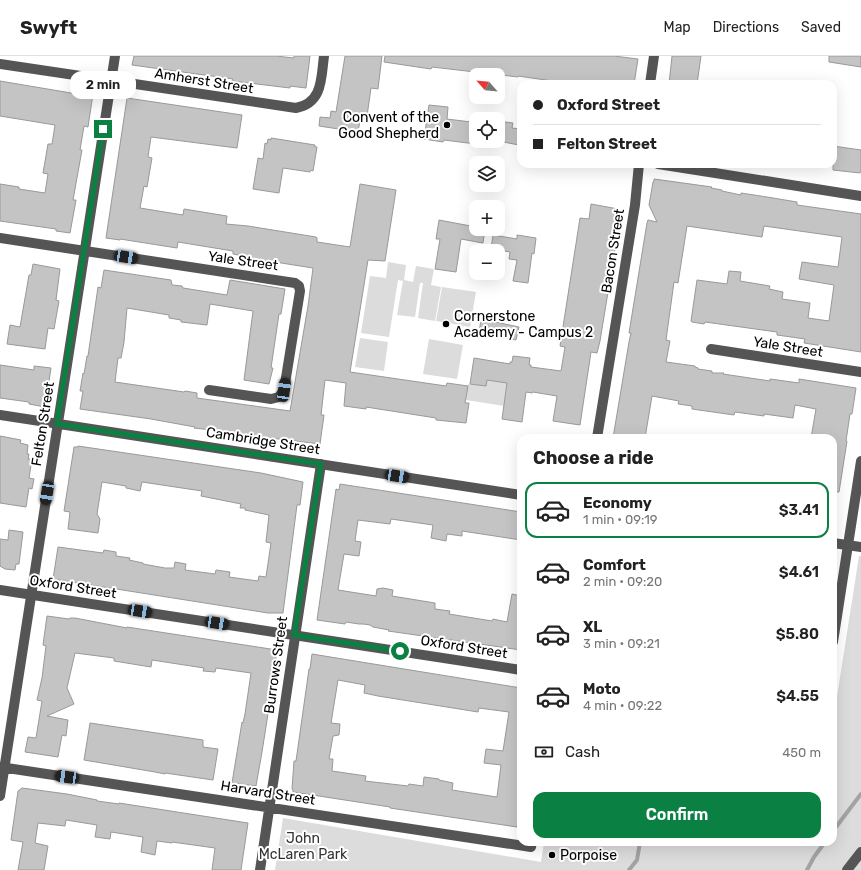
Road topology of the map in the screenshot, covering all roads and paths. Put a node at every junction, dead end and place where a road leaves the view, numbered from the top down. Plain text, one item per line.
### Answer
1 (115, 56) edge
2 (324, 56) edge
3 (654, 56) edge
4 (0, 64) edge
5 (651, 80) edge
6 (111, 81) junction
7 (639, 168) edge
8 (683, 168) edge
9 (861, 196) edge
10 (0, 238) edge
11 (84, 251) junction
12 (711, 349) dead end
13 (861, 372) edge
14 (208, 390) dead end
15 (0, 415) edge
16 (57, 424) junction
17 (598, 434) edge
18 (861, 462) edge
19 (321, 464) junction
20 (517, 494) edge
21 (837, 544) edge
22 (848, 545) junction
23 (861, 547) edge
24 (0, 590) edge
25 (31, 594) junction
26 (837, 616) edge
27 (294, 635) junction
28 (517, 669) edge
29 (2, 767) edge
30 (0, 796) edge
31 (269, 807) junction
32 (517, 843) edge
33 (861, 852) edge
34 (260, 870) edge
35 (847, 870) edge

1 - 6 street, Felton Street
2 - 6 street, Amherst Street
3 - 5 street
4 - 6 street, Amherst Street
6 - 11 street, Felton Street
7 - 17 street, Bacon Street
8 - 9 street
10 - 11 street, Yale Street
11 - 14 street, Yale Street
11 - 16 street, Felton Street
12 - 13 street, Yale Street
15 - 16 street, Cambridge Street
16 - 19 street, Cambridge Street
16 - 25 street, Felton Street
18 - 22 street
19 - 20 street, Cambridge Street
19 - 27 street, Burrows Street
21 - 22 street
22 - 23 street
22 - 26 street
24 - 25 street, Oxford Street
25 - 27 street, Oxford Street
25 - 29 street, Felton Street
27 - 28 street, Oxford Street
27 - 31 street, Burrows Street
29 - 30 street, Felton Street
29 - 31 street, Harvard Street
31 - 32 street, Harvard Street
31 - 34 street, Burrows Street
33 - 35 street

